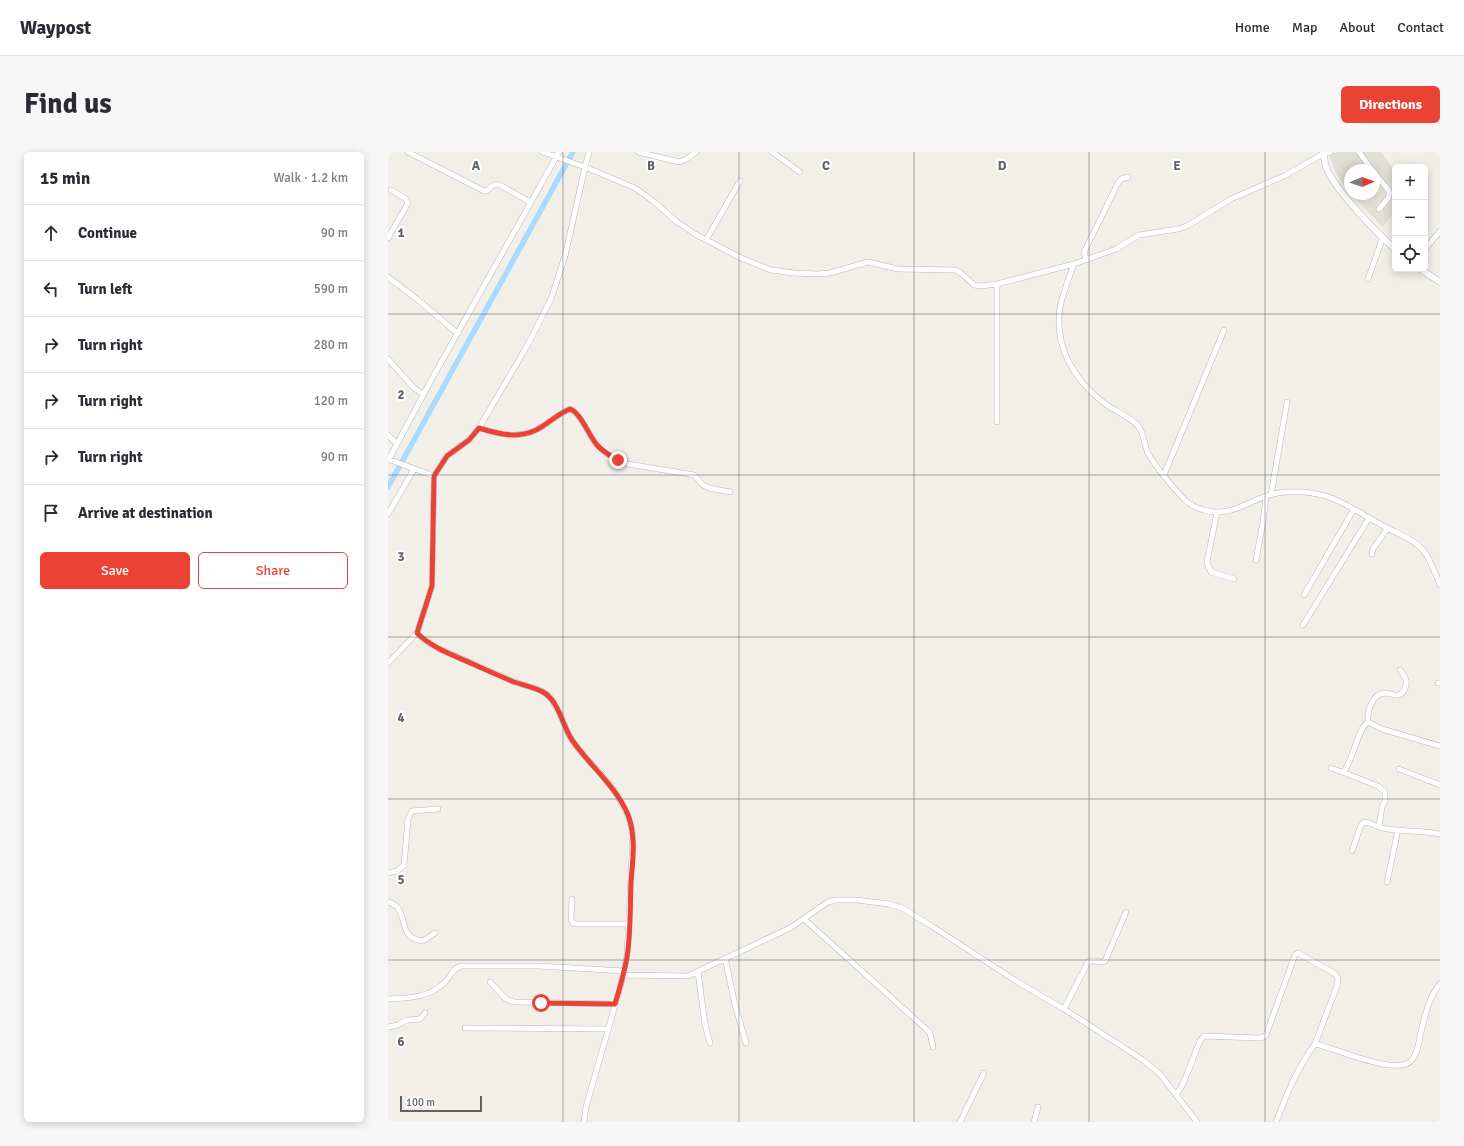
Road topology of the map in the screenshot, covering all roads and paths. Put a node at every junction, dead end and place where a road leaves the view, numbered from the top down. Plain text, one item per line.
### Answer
1 (408, 152) edge
2 (542, 152) edge
3 (589, 152) edge
4 (638, 152) edge
5 (696, 152) edge
6 (772, 152) edge
7 (1359, 152) edge
8 (1326, 153) edge
9 (558, 154) edge
10 (1368, 164) edge
11 (584, 167) junction
12 (800, 172) dead end
13 (1128, 177) dead end
14 (1380, 180) edge
15 (740, 181) dead end
16 (391, 190) dead end
17 (530, 202) junction
18 (1379, 209) dead end
19 (1440, 231) edge
20 (1383, 237) junction
21 (388, 238) edge
22 (706, 240) junction
23 (1428, 245) edge
24 (1392, 246) edge
25 (1086, 260) junction
26 (1074, 264) junction
27 (1425, 272) edge
28 (388, 277) edge
29 (1368, 279) dead end
30 (1440, 282) edge
31 (997, 284) junction
32 (1224, 330) dead end
33 (457, 333) junction
34 (388, 359) edge
35 (423, 394) junction
36 (1287, 402) dead end
37 (997, 422) dead end
38 (479, 428) junction
39 (388, 435) edge
40 (397, 444) junction
41 (388, 459) edge
42 (412, 468) junction
43 (1164, 475) junction
44 (434, 476) junction
45 (730, 492) dead end
46 (1268, 496) junction
47 (1354, 509) junction
48 (1217, 512) junction
49 (388, 514) edge
50 (1369, 518) junction
51 (1387, 529) junction
52 (1372, 554) dead end
53 (1256, 560) dead end
54 (1234, 579) dead end
55 (1440, 585) edge
56 (1304, 595) dead end
57 (1303, 625) dead end
58 (417, 633) junction
59 (388, 663) edge
60 (1400, 670) dead end
61 (1368, 722) junction
62 (1440, 746) edge
63 (1331, 768) dead end
64 (1399, 769) dead end
65 (1342, 772) junction
66 (1440, 785) edge
67 (438, 809) dead end
68 (1379, 827) junction
69 (1398, 830) junction
70 (1440, 834) edge
71 (1352, 851) dead end
72 (388, 873) edge
73 (1387, 882) dead end
74 (572, 899) dead end
75 (388, 902) edge
76 (1126, 912) dead end
77 (804, 919) junction
78 (629, 924) junction
79 (435, 932) dead end
80 (725, 958) junction
81 (698, 972) junction
82 (623, 973) junction
83 (490, 982) dead end
84 (1440, 984) edge
85 (388, 999) edge
86 (615, 1004) junction
87 (1064, 1009) junction
88 (425, 1013) dead end
89 (388, 1027) edge
90 (465, 1028) dead end
91 (608, 1029) junction
92 (710, 1043) dead end
93 (746, 1043) dead end
94 (1315, 1044) junction
95 (933, 1047) dead end
96 (984, 1072) dead end
97 (1176, 1095) junction
98 (1038, 1107) dead end
99 (584, 1122) edge
100 (960, 1122) edge
101 (1034, 1122) edge
102 (1197, 1122) edge
103 (1276, 1122) edge

1 - 17 street
2 - 9 street
3 - 11 street
4 - 5 street
6 - 12 street
7 - 10 street
8 - 20 street
8 - 25 street
9 - 11 street
9 - 17 street
11 - 22 street
11 - 38 street
13 - 25 street
14 - 18 street
15 - 22 street
16 - 21 street
17 - 33 street
19 - 23 street
20 - 24 street
20 - 29 street
22 - 31 street
25 - 26 street
26 - 31 street
26 - 43 street
27 - 30 street
28 - 33 street
31 - 37 street
32 - 43 street
33 - 35 street
34 - 35 street
35 - 40 street
36 - 46 street
38 - 44 street
38 - 45 street
39 - 40 street
40 - 41 street
41 - 42 street
42 - 44 street
42 - 49 street
43 - 48 street
44 - 58 street
46 - 47 street
46 - 48 street
46 - 53 street
47 - 50 street
47 - 56 street
48 - 54 street
50 - 51 street
50 - 57 street
51 - 52 street
51 - 55 street
58 - 59 street
58 - 78 street
60 - 61 street
61 - 62 street
61 - 65 street
63 - 65 street
64 - 66 street
65 - 68 street
67 - 72 street
68 - 69 street
68 - 71 street
69 - 70 street
69 - 73 street
74 - 78 street
75 - 79 street
76 - 87 street
77 - 80 street
77 - 87 street
77 - 95 street
78 - 82 street
80 - 81 street
80 - 93 street
81 - 82 street
81 - 92 street
82 - 85 street
82 - 86 street
83 - 86 street
84 - 94 street
86 - 91 street
87 - 97 street
88 - 89 street
90 - 91 street
91 - 99 street
94 - 97 street
94 - 103 street
96 - 100 street
97 - 102 street
98 - 101 street

